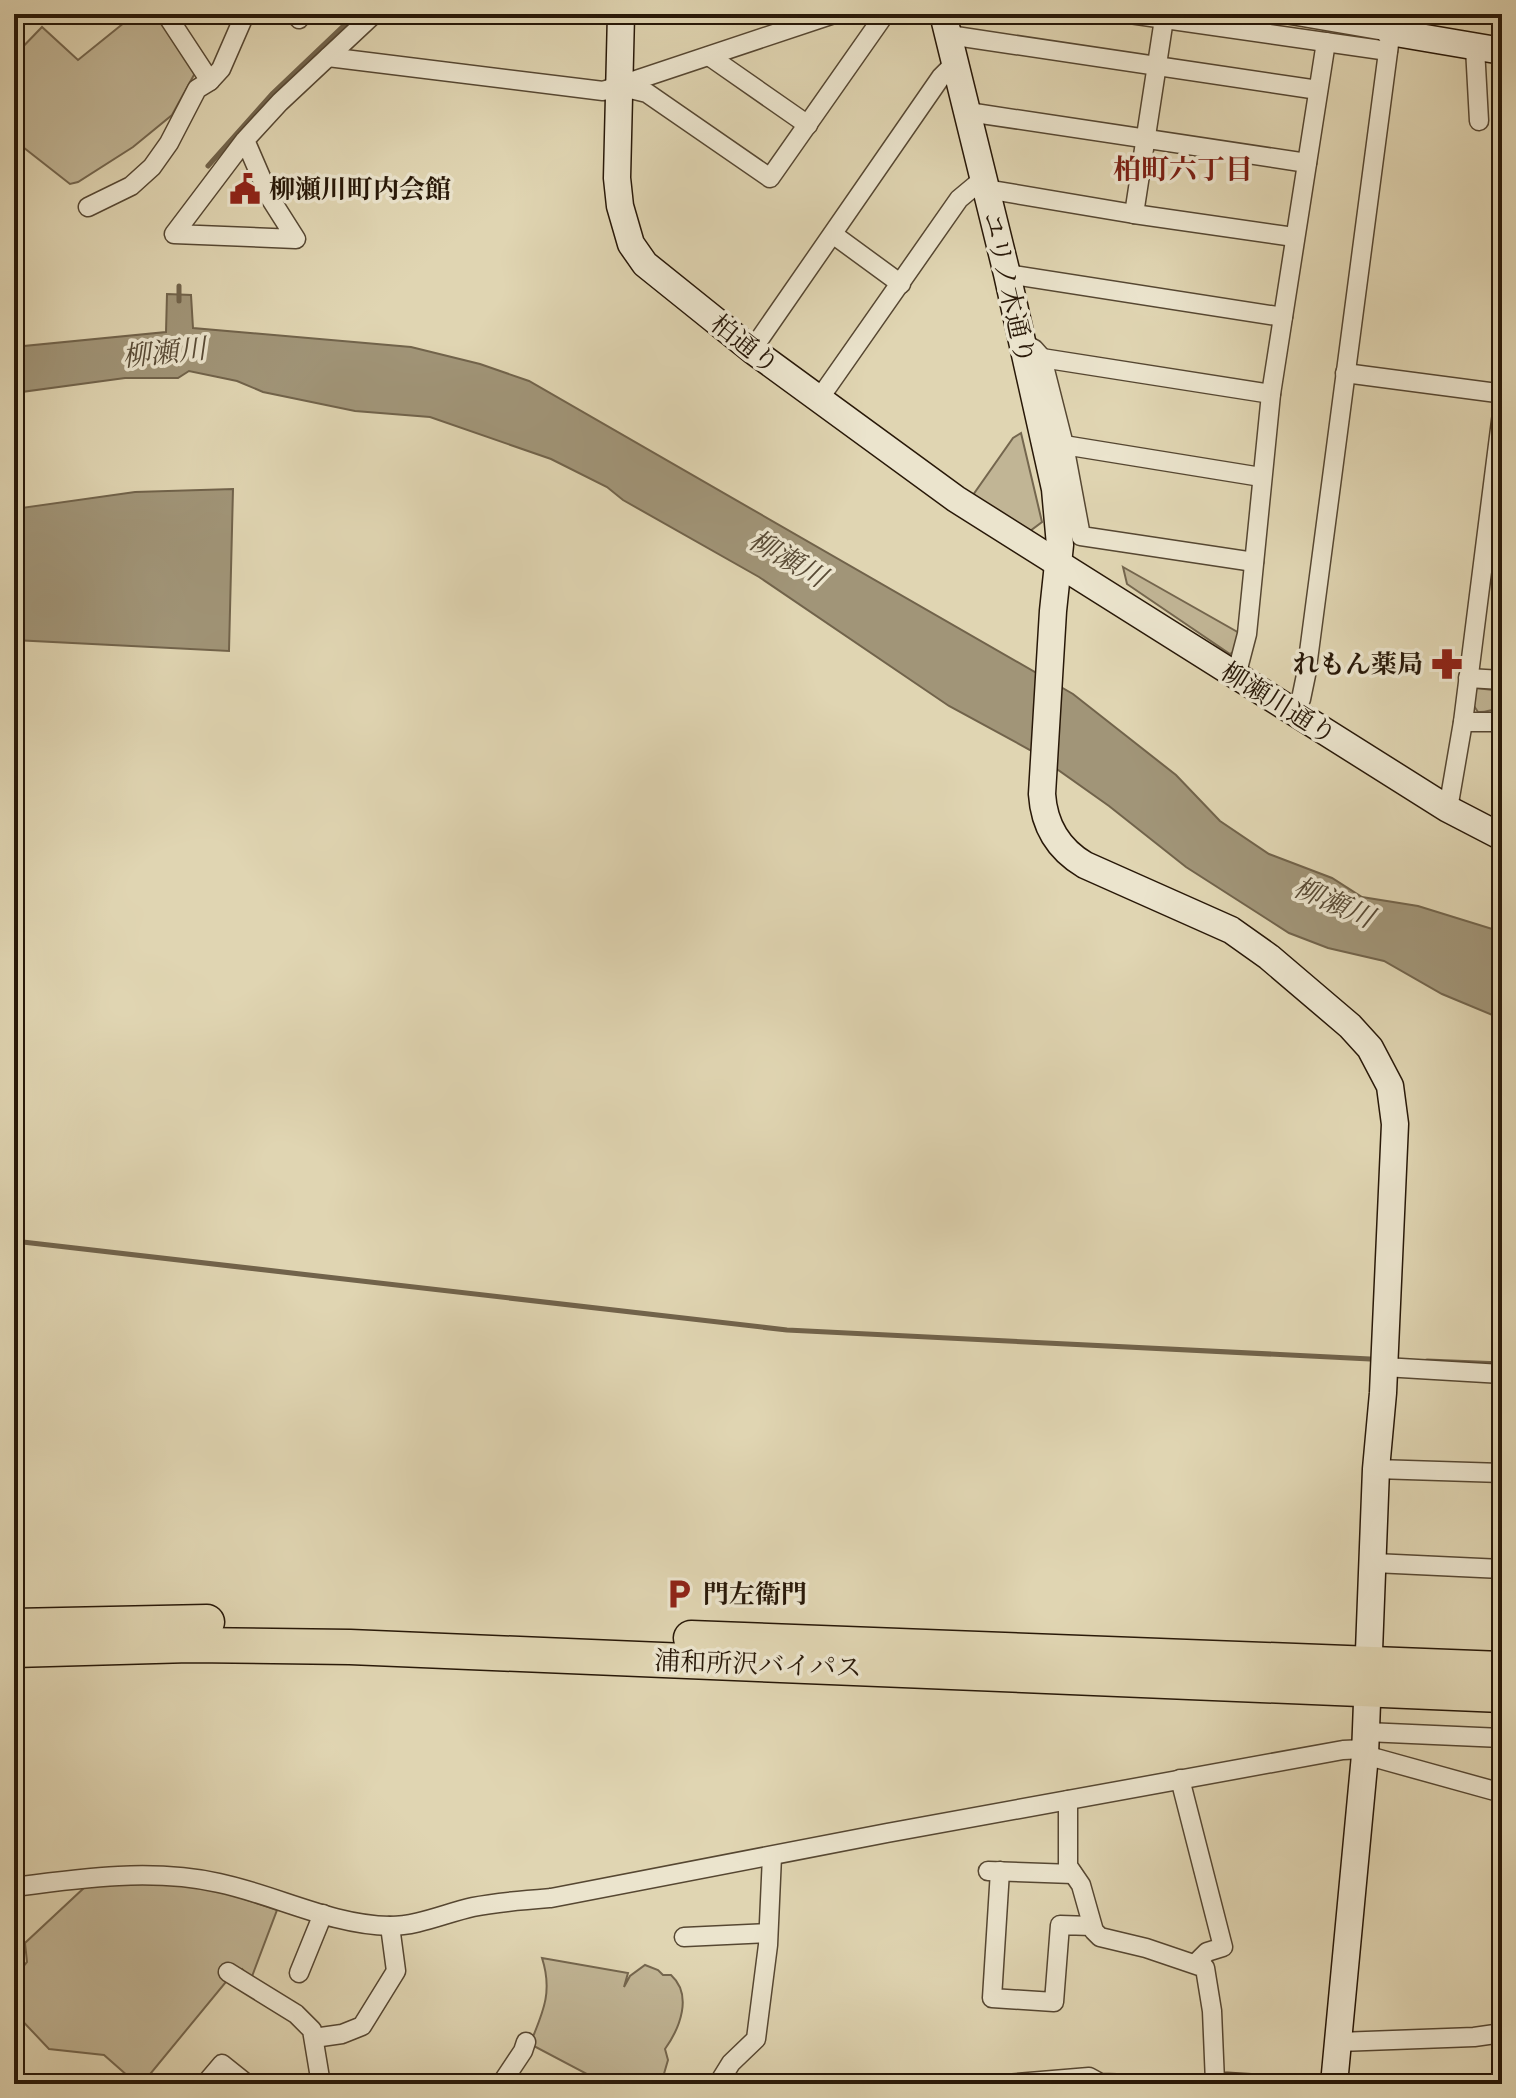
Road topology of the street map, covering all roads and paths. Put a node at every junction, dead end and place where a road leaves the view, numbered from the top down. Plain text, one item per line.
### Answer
1 (166, 14) edge
2 (245, 14) edge
3 (374, 14) edge
4 (621, 14) edge
5 (834, 14) edge
6 (885, 14) edge
7 (1130, 14) edge
8 (1285, 14) edge
9 (1164, 19) junction
10 (946, 24) edge
11 (1390, 32) edge
12 (1326, 42) junction
13 (1475, 48) junction
14 (1502, 51) edge
15 (709, 56) junction
16 (328, 57) junction
17 (956, 62) junction
18 (1156, 66) junction
19 (210, 81) junction
20 (619, 86) junction
21 (1318, 90) junction
22 (968, 112) junction
23 (1479, 121) dead end
24 (808, 125) junction
25 (1145, 138) junction
26 (245, 140) junction
27 (1307, 163) junction
28 (985, 184) junction
29 (88, 207) dead end
30 (1134, 214) junction
31 (834, 235) junction
32 (1294, 237) junction
33 (1007, 274) junction
34 (901, 284) junction
35 (1283, 317) junction
36 (752, 350) junction
37 (1032, 351) junction
38 (1345, 373) junction
39 (1271, 394) junction
40 (1502, 397) edge
41 (819, 399) junction
42 (1502, 413) edge
43 (1064, 445) junction
44 (1261, 477) junction
45 (1254, 562) junction
46 (1059, 564) junction
47 (1236, 676) junction
48 (1468, 678) junction
49 (1502, 680) edge
50 (1293, 712) junction
51 (1463, 722) junction
52 (1502, 722) edge
53 (1448, 809) junction
54 (1502, 837) edge
55 (1384, 1367) junction
56 (1502, 1374) edge
57 (1376, 1469) junction
58 (1502, 1473) edge
59 (1374, 1563) junction
60 (1502, 1569) edge
61 (14, 1626) edge
62 (14, 1650) edge
63 (1502, 1669) edge
64 (1369, 1676) junction
65 (1502, 1695) edge
66 (1502, 1738) edge
67 (1366, 1745) junction
68 (1180, 1779) junction
69 (1502, 1793) edge
70 (1068, 1800) junction
71 (772, 1856) junction
72 (1073, 1874) junction
73 (14, 1887) edge
74 (323, 1914) junction
75 (390, 1926) junction
76 (1092, 1926) junction
77 (767, 1933) junction
78 (684, 1937) dead end
79 (1196, 1963) junction
80 (228, 1972) dead end
81 (299, 1973) dead end
82 (1502, 2033) edge
83 (314, 2038) junction
84 (526, 2042) dead end
85 (1339, 2042) junction
86 (1209, 2083) edge
87 (205, 2084) edge
88 (247, 2084) edge
89 (321, 2084) edge
90 (501, 2084) edge
91 (718, 2084) edge
92 (1006, 2084) edge
93 (1134, 2084) edge
94 (1259, 2084) edge
95 (1334, 2084) edge

1 - 19 street
2 - 19 street
3 - 16 street
4 - 20 street, 柏通り
5 - 15 street
6 - 24 street
7 - 9 street
8 - 11 street
9 - 12 street
9 - 18 street
10 - 17 street, ユリノ木通り
10 - 18 street
11 - 12 street
11 - 13 street
11 - 38 street
12 - 21 street
13 - 14 street
13 - 23 street
15 - 20 street
15 - 24 street
16 - 20 street
16 - 26 street
17 - 22 street, ユリノ木通り
17 - 31 street
18 - 21 street
18 - 25 street
19 - 29 street
20 - 24 street
20 - 36 street, 柏通り
21 - 27 street
22 - 25 street
22 - 28 street, ユリノ木通り
25 - 27 street
25 - 30 street
26 - 26 street
27 - 32 street
28 - 30 street
28 - 33 street, ユリノ木通り
28 - 34 street
30 - 32 street
31 - 34 street
31 - 36 street
32 - 35 street
33 - 35 street
33 - 37 street, ユリノ木通り
34 - 41 street
35 - 39 street
36 - 41 street, 柏通り
37 - 39 street
37 - 43 street
37 - 46 street, ユリノ木通り
38 - 40 street
38 - 50 street
39 - 44 street
41 - 46 street, 柏通り
42 - 48 street
43 - 44 street
43 - 45 street
44 - 45 street
45 - 47 street
46 - 47 street, 柳瀬川通り
46 - 55 street, ユリノ木通り
47 - 50 street, 柳瀬川通り
48 - 49 street
48 - 51 street
50 - 53 street, 柳瀬川通り
51 - 52 street
51 - 53 street
53 - 54 street, 柳瀬川通り
55 - 56 street
55 - 57 street, ユリノ木通り
57 - 58 street
57 - 59 street, ユリノ木通り
59 - 60 street
59 - 64 street, ユリノ木通り
61 - 64 highway, 浦和所沢バイパス
62 - 64 highway, 浦和所沢バイパス
63 - 64 highway, 浦和所沢バイパス
64 - 65 highway, 浦和所沢バイパス
64 - 67 street, ユリノ木通り
66 - 67 street
67 - 68 street
67 - 69 street
67 - 85 street, ユリノ木通り
68 - 70 street
68 - 79 street
70 - 71 street
70 - 72 street
71 - 75 street
71 - 77 street
72 - 76 street
72 - 76 street
73 - 74 street
74 - 75 street
74 - 81 street
75 - 83 street
76 - 79 street
77 - 78 street
77 - 91 street
79 - 86 street
80 - 83 street
82 - 85 street
83 - 89 street
84 - 90 street
85 - 95 street, ユリノ木通り
86 - 94 street
87 - 88 street
92 - 93 street

